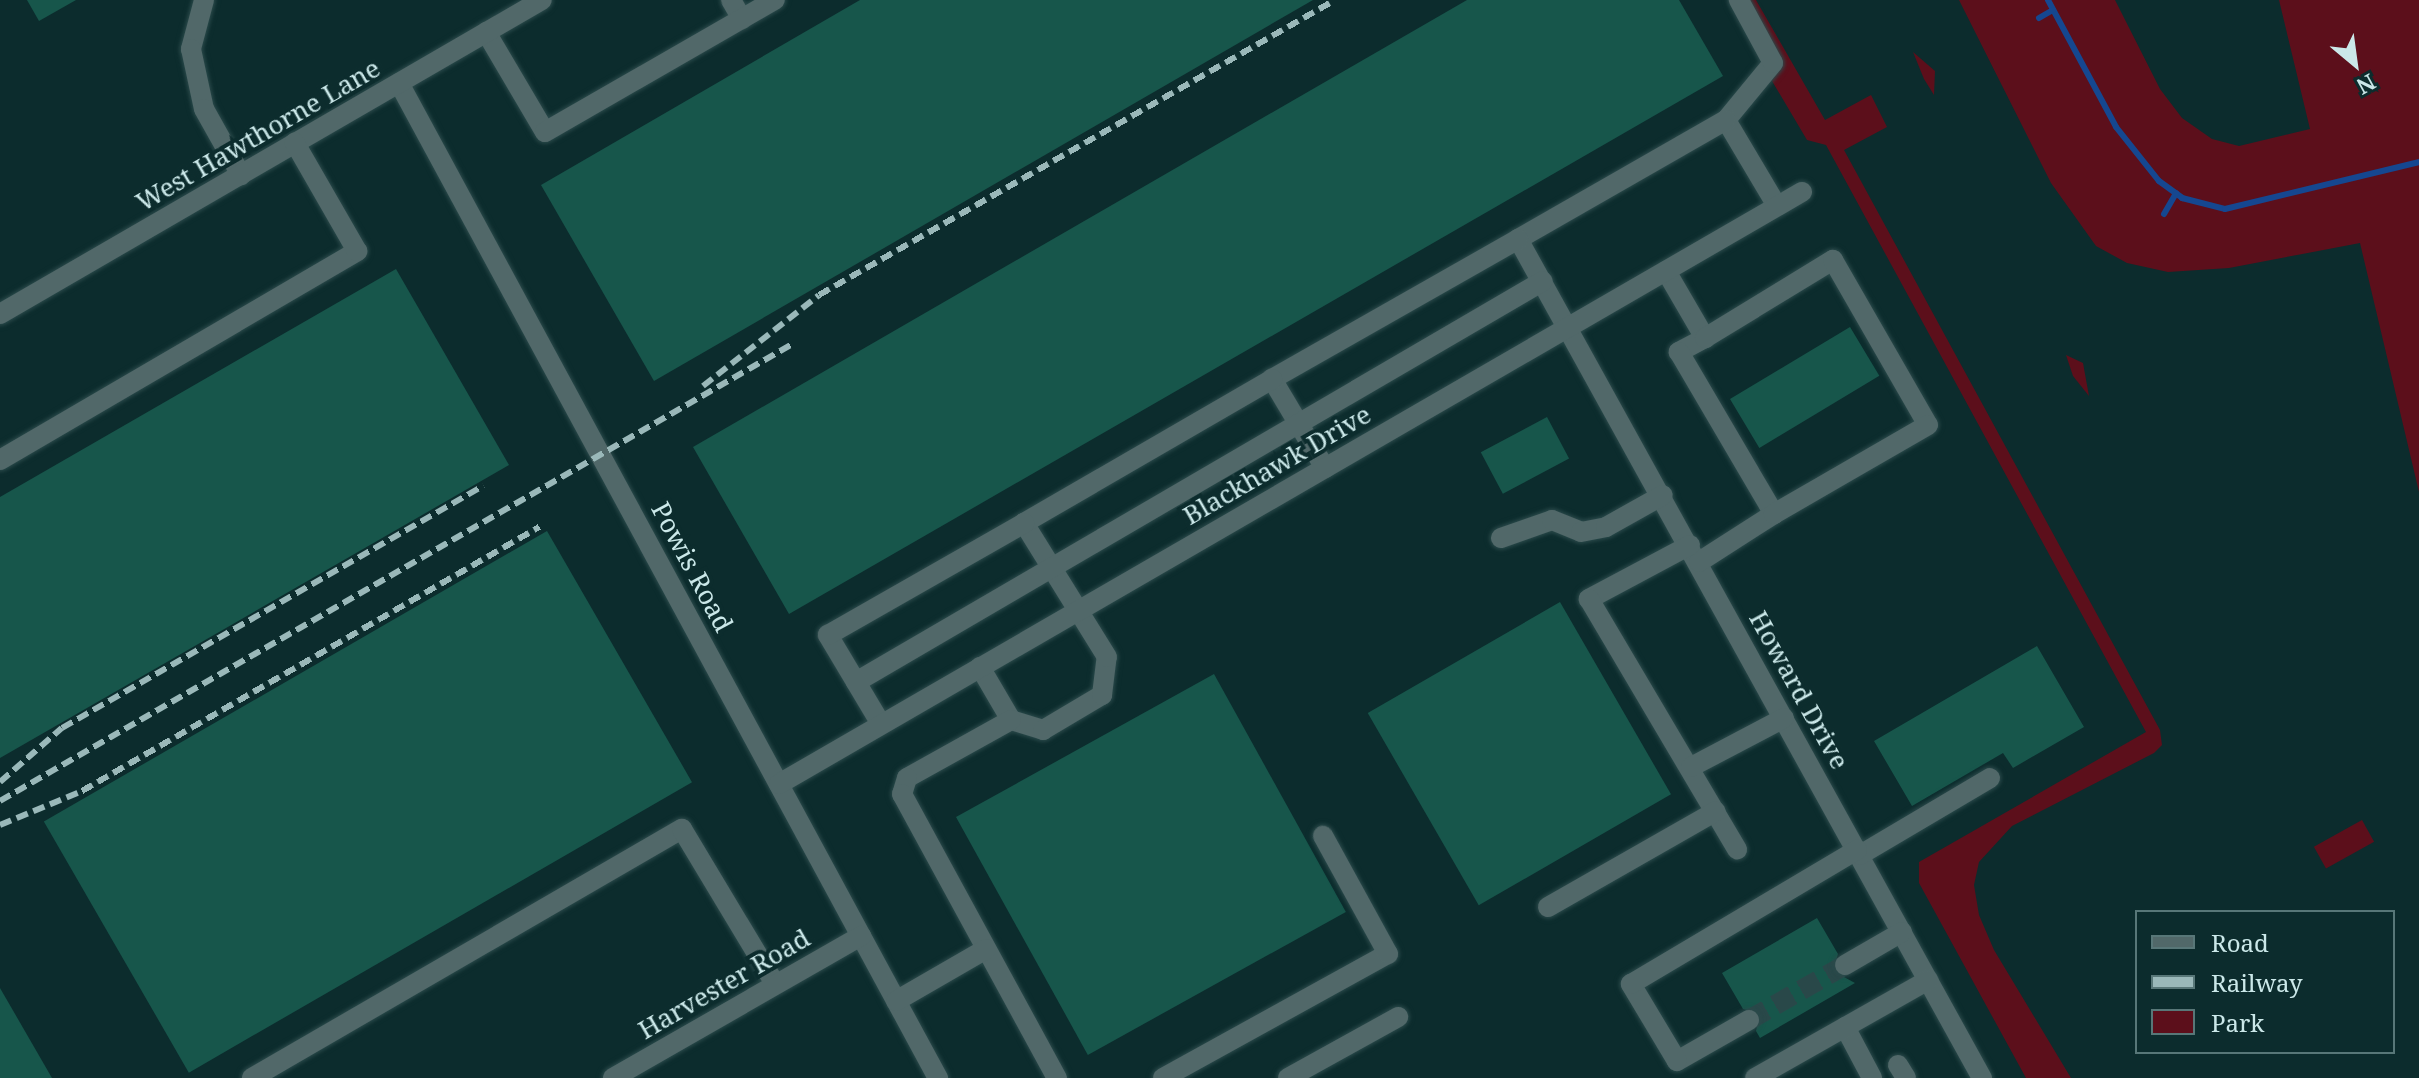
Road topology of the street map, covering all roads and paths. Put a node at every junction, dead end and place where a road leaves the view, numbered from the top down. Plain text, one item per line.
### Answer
1 (204, 0) edge
2 (542, 0) edge
3 (731, 0) edge
4 (775, 0) edge
5 (1739, 0) edge
6 (742, 19) junction
7 (486, 32) junction
8 (399, 83) junction
9 (1726, 120) junction
10 (295, 143) junction
11 (241, 175) junction
12 (1802, 192) dead end
13 (1777, 206) junction
14 (1518, 239) junction
15 (1666, 271) junction
16 (1543, 281) junction
17 (4, 304) edge
18 (1570, 326) junction
19 (1705, 338) junction
20 (1272, 379) junction
21 (1297, 421) junction
22 (0, 460) edge
23 (1325, 468) junction
24 (1663, 495) junction
25 (1774, 514) junction
26 (1024, 523) junction
27 (1501, 538) dead end
28 (1694, 553) junction
29 (1051, 567) junction
30 (1077, 611) junction
31 (980, 667) junction
32 (856, 682) junction
33 (1784, 718) junction
34 (1011, 720) junction
35 (881, 724) junction
36 (1691, 767) junction
37 (1990, 778) dead end
38 (779, 784) junction
39 (1716, 811) junction
40 (1323, 836) dead end
41 (1737, 849) dead end
42 (1858, 853) junction
43 (1548, 907) dead end
44 (1902, 932) junction
45 (861, 936) junction
46 (986, 949) junction
47 (1845, 965) tunnel mouth
48 (1928, 980) junction
49 (775, 984) junction
50 (896, 1001) junction
51 (1398, 1017) dead end
52 (1749, 1020) tunnel mouth
53 (1845, 1027) junction
54 (252, 1078) edge
55 (613, 1078) edge
56 (938, 1078) edge
57 (1057, 1078) edge
58 (1163, 1078) edge
59 (1288, 1078) edge
60 (1755, 1078) edge
61 (1872, 1078) edge
62 (1982, 1078) edge

1 - 11 street
2 - 7 street, West Hawthorne Lane
3 - 6 street
4 - 6 street
5 - 9 street
6 - 7 street
7 - 8 street, West Hawthorne Lane
8 - 10 street, West Hawthorne Lane
8 - 38 street, Powis Road
9 - 13 street
9 - 14 street
10 - 11 street, West Hawthorne Lane
10 - 22 street
11 - 17 street, West Hawthorne Lane
12 - 13 street, Blackhawk Drive
13 - 15 street, Blackhawk Drive
14 - 16 street, Howard Drive
14 - 20 street
15 - 18 street, Blackhawk Drive
15 - 19 street
16 - 18 street, Howard Drive
16 - 21 street
18 - 23 street, Blackhawk Drive
18 - 24 street, Howard Drive
19 - 25 street
19 - 25 street
20 - 21 street
20 - 26 street
21 - 23 street
21 - 29 street
23 - 30 street, Blackhawk Drive
24 - 27 street
24 - 28 street, Howard Drive
25 - 28 street
26 - 29 street
26 - 32 street
28 - 33 street, Howard Drive
28 - 36 street
29 - 30 street
29 - 32 street
30 - 31 street, Blackhawk Drive
30 - 34 street
31 - 34 street
31 - 35 street, Blackhawk Drive
32 - 35 street
33 - 36 street
33 - 42 street, Howard Drive
34 - 46 street
35 - 38 street, Blackhawk Drive
36 - 39 street
37 - 42 street
38 - 45 street, Powis Road
39 - 41 street
39 - 43 street
40 - 58 street
42 - 44 street, Howard Drive
42 - 52 street
44 - 47 street
44 - 48 street, Howard Drive
45 - 49 street, Harvester Road
45 - 50 street, Powis Road
46 - 50 street
46 - 57 street
48 - 53 street
48 - 62 street, Howard Drive
49 - 54 street
49 - 55 street, Harvester Road
50 - 56 street, Powis Road
51 - 59 street
53 - 60 street
53 - 61 street

